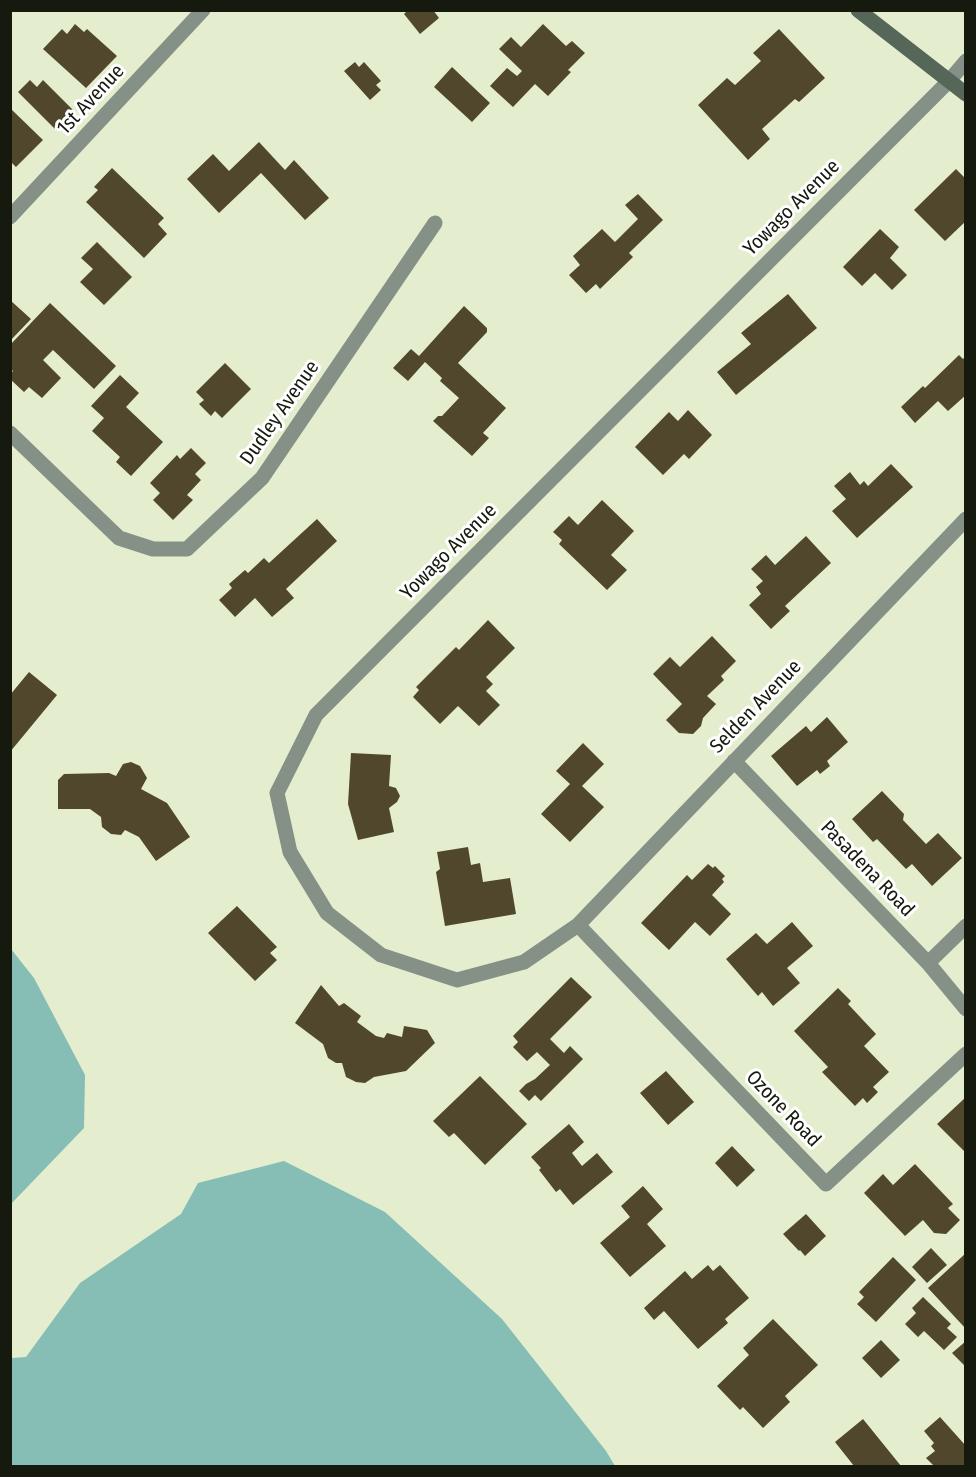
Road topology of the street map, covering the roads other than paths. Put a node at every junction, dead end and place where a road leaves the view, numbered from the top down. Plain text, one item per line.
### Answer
1 (203, 10) edge
2 (858, 10) edge
3 (966, 61) edge
4 (949, 81) junction
5 (966, 94) edge
6 (10, 217) edge
7 (435, 223) dead end
8 (10, 433) edge
9 (966, 519) edge
10 (734, 761) junction
11 (578, 925) junction
12 (966, 926) edge
13 (928, 963) junction
14 (966, 1009) edge
15 (966, 1054) edge

1 - 6 street, 1st Avenue
2 - 4 main road
3 - 4 street, Yowago Avenue
4 - 5 main road
4 - 11 street, Yowago Avenue
7 - 8 street, Dudley Avenue
9 - 10 street, Selden Avenue
10 - 11 street, Selden Avenue
10 - 13 street, Pasadena Road
11 - 15 street, Ozone Road
12 - 13 street
13 - 14 street, Pasadena Road

